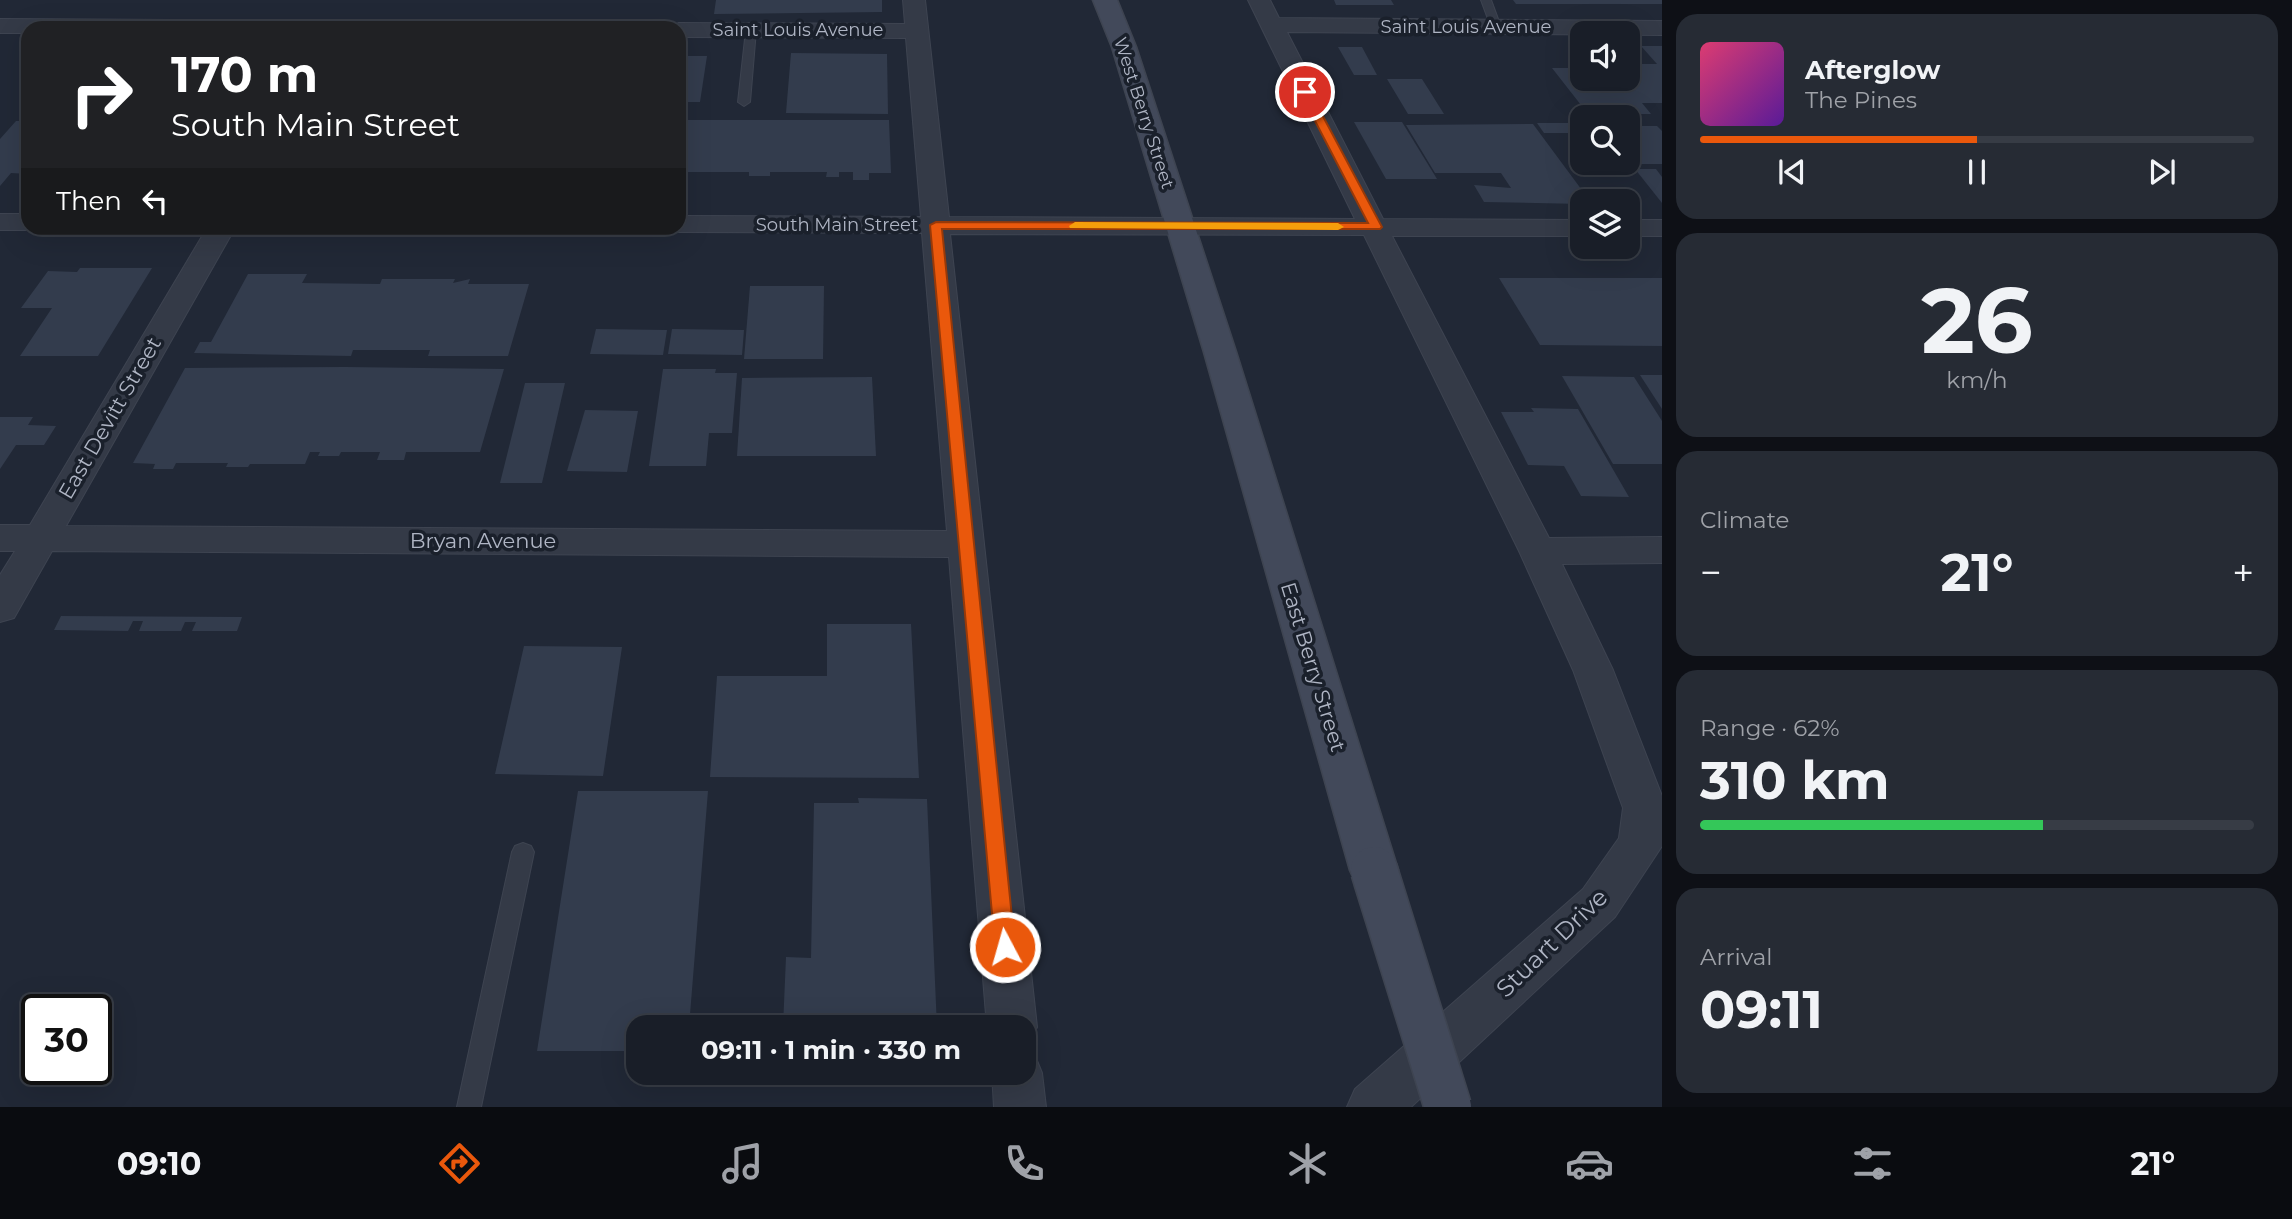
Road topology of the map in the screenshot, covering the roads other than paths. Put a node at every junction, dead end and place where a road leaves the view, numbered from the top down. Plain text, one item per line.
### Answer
1 (1105, 0) edge
2 (1259, 0) edge
3 (1486, 0) edge
4 (916, 15) edge
5 (1270, 25) junction
6 (0, 26) edge
7 (21, 26) edge
8 (1496, 27) junction
9 (1662, 28) edge
10 (686, 30) edge
11 (751, 30) junction
12 (744, 102) dead end
13 (0, 222) edge
14 (21, 222) edge
15 (686, 224) edge
16 (936, 225) junction
17 (1181, 226) junction
18 (1376, 227) junction
19 (1570, 228) edge
20 (1640, 228) edge
21 (1662, 228) edge
22 (217, 235) edge
23 (0, 538) edge
24 (41, 538) junction
25 (966, 544) junction
26 (1538, 551) junction
27 (1662, 551) edge
28 (0, 608) edge
29 (523, 852) dead end
30 (1012, 1015) edge
31 (1018, 1085) edge
32 (469, 1107) edge
33 (1020, 1107) edge
34 (1373, 1107) edge
35 (1448, 1107) edge

1 - 17 main road, West Berry Street
2 - 5 street
3 - 8 lane
4 - 11 street, Saint Louis Avenue
4 - 16 street
5 - 8 street, Saint Louis Avenue
5 - 18 street
6 - 7 street
8 - 9 street, Saint Louis Avenue
10 - 11 street, Saint Louis Avenue
11 - 12 lane
13 - 14 street
15 - 16 street, South Main Street
16 - 17 street, South Main Street
16 - 25 street
17 - 18 street, South Main Street
17 - 35 main road, East Berry Street, bridge
18 - 19 street, South Main Street
18 - 26 street
20 - 21 street
22 - 24 street, East Devitt Street
23 - 24 street, Bryan Avenue
24 - 25 street, Bryan Avenue
24 - 28 street, East Devitt Street
25 - 30 street
26 - 27 street
26 - 34 street, Stuart Drive
29 - 32 lane
31 - 33 street

